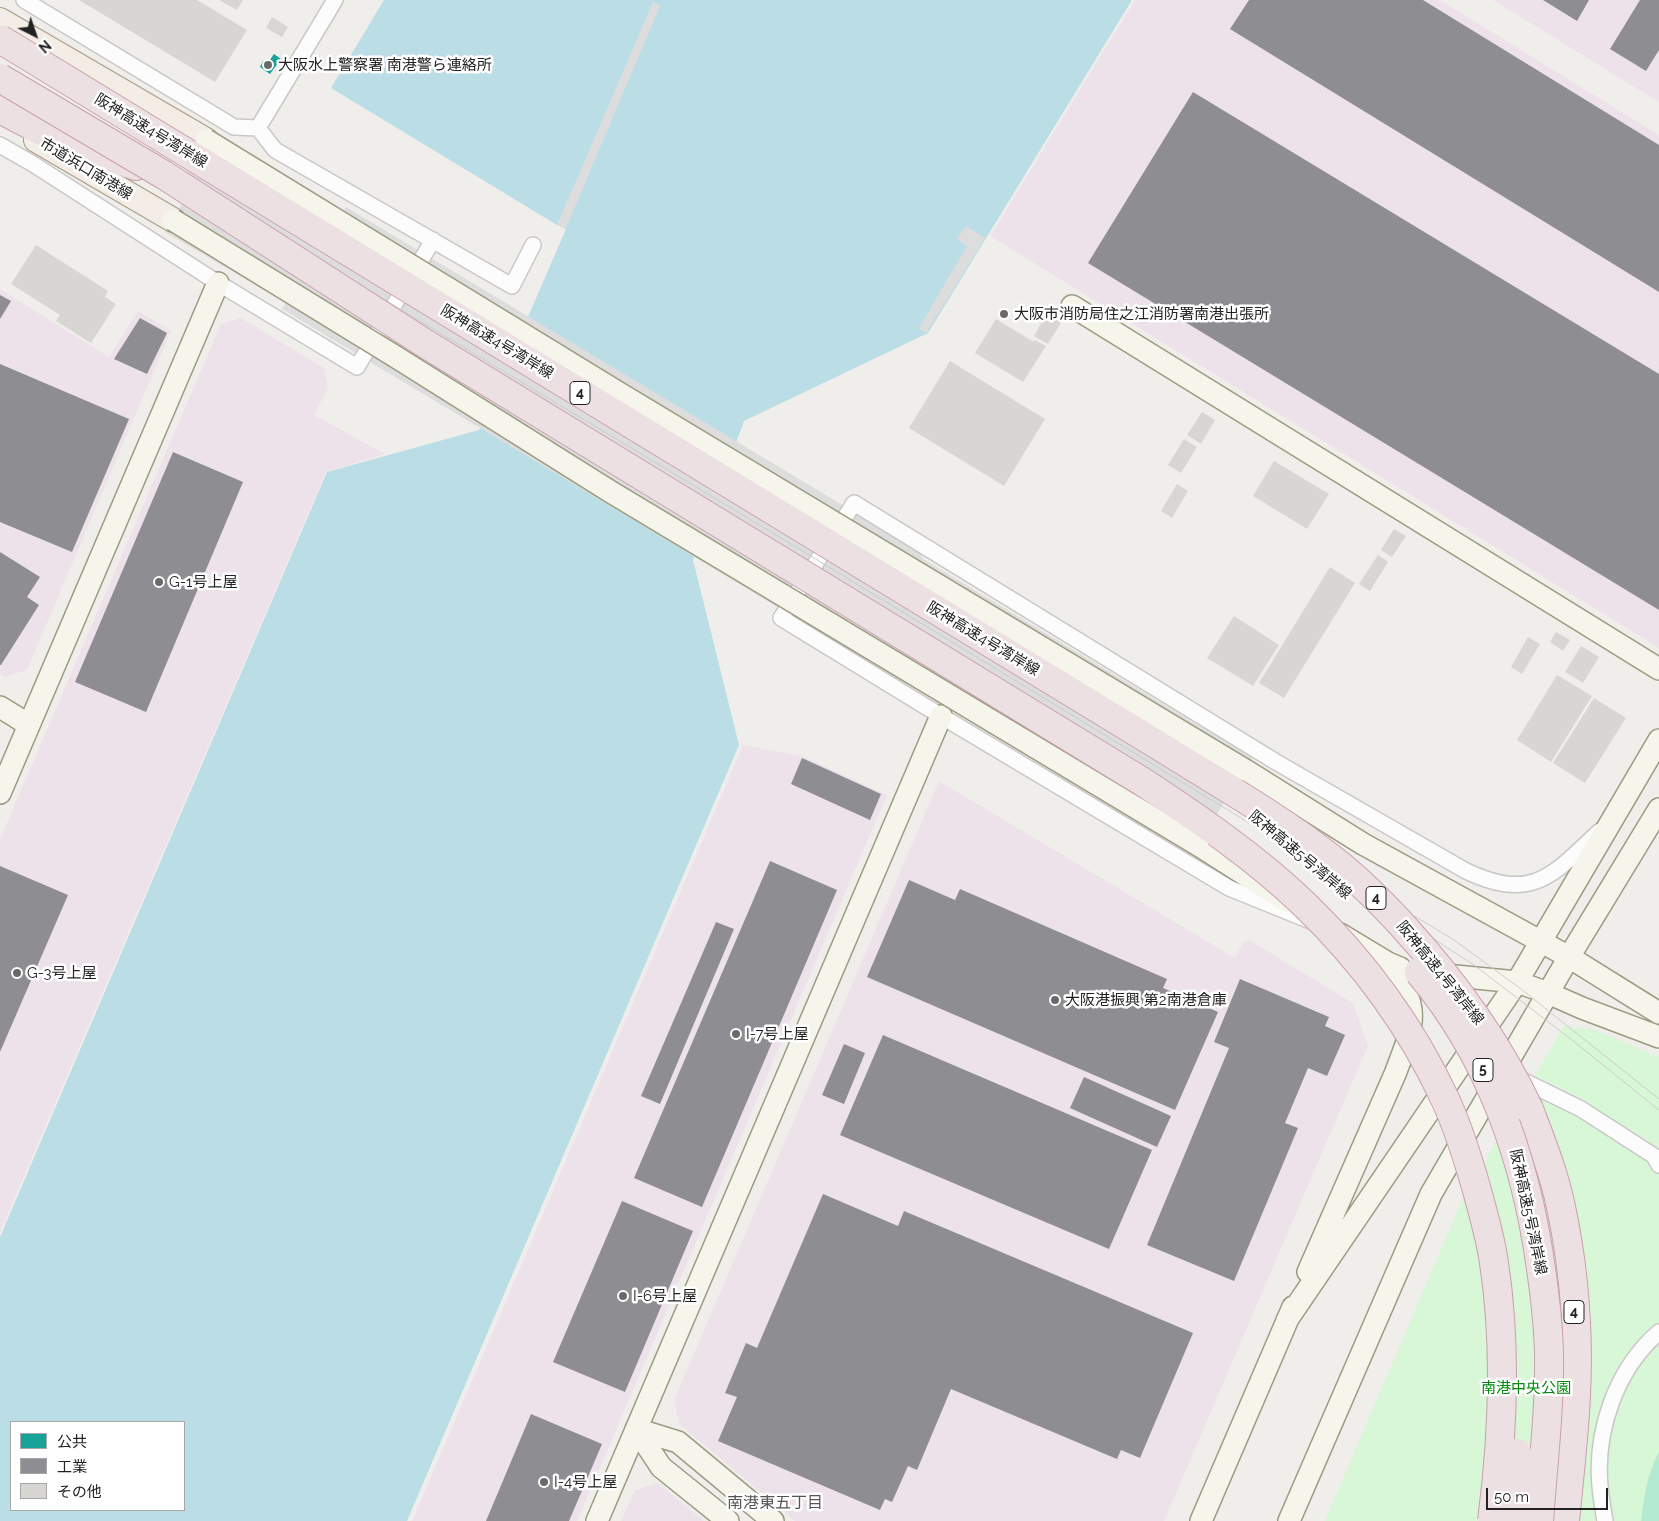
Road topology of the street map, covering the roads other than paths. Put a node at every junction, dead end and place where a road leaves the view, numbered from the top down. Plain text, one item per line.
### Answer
1 (24, 0) edge
2 (335, 0) edge
3 (0, 20) edge
4 (0, 39) edge
5 (0, 78) edge
6 (0, 109) edge
7 (0, 118) edge
8 (258, 128) junction
9 (206, 140) joint
10 (0, 146) edge
11 (164, 175) junction
12 (172, 220) joint
13 (433, 240) junction
14 (533, 245) dead end
15 (218, 283) junction
16 (1072, 306) dead end
17 (1659, 669) edge
18 (0, 707) edge
19 (941, 716) junction
20 (29, 726) junction
21 (1659, 740) edge
22 (1161, 747) junction
23 (1143, 782) junction
24 (0, 793) edge
25 (1659, 809) edge
26 (1610, 822) junction
27 (1335, 931) junction
28 (1540, 942) junction
29 (1569, 957) junction
30 (1388, 963) junction
31 (1517, 982) junction
32 (1548, 993) junction
33 (1659, 1013) edge
34 (1659, 1037) edge
35 (1522, 1080) dead end
36 (1659, 1165) edge
37 (1287, 1320) junction
38 (1659, 1332) edge
39 (636, 1429) junction
40 (597, 1521) edge
41 (728, 1521) edge
42 (773, 1521) edge
43 (1201, 1521) edge
44 (1289, 1521) edge
45 (1492, 1521) edge
46 (1512, 1521) edge
47 (1538, 1521) edge
48 (1566, 1521) edge
49 (1604, 1521) edge

1 - 8 street
2 - 8 street
3 - 9 main road
4 - 22 highway, 阪神高速4号湾岸線 / 4, bridge
5 - 11 highway, 阪神高速4号湾岸線, bridge
6 - 11 highway, bridge
7 - 12 main road, 市道浜口南港線
8 - 13 street
9 - 28 street, bridge
10 - 15 street
11 - 23 highway, 阪神高速4号湾岸線, bridge
12 - 27 street, bridge
13 - 14 street
13 - 15 street
15 - 20 street
16 - 17 street
18 - 20 street
19 - 26 street
19 - 27 street
19 - 39 street
20 - 24 street
21 - 26 street
22 - 47 highway, 阪神高速5号湾岸線 / 5, bridge
22 - 48 highway, 阪神高速4号湾岸線 / 4, bridge
23 - 45 highway, 阪神高速4号湾岸線, bridge
23 - 46 highway, 阪神高速5号湾岸線 / 5, bridge
25 - 29 street
26 - 28 street
27 - 30 street
28 - 29 street
28 - 31 street
29 - 32 street
29 - 33 street
30 - 31 street
30 - 37 street
31 - 32 street
31 - 37 street
32 - 34 street
32 - 44 street
35 - 36 street
37 - 43 street
38 - 49 street
39 - 40 street
39 - 41 street
39 - 42 street

